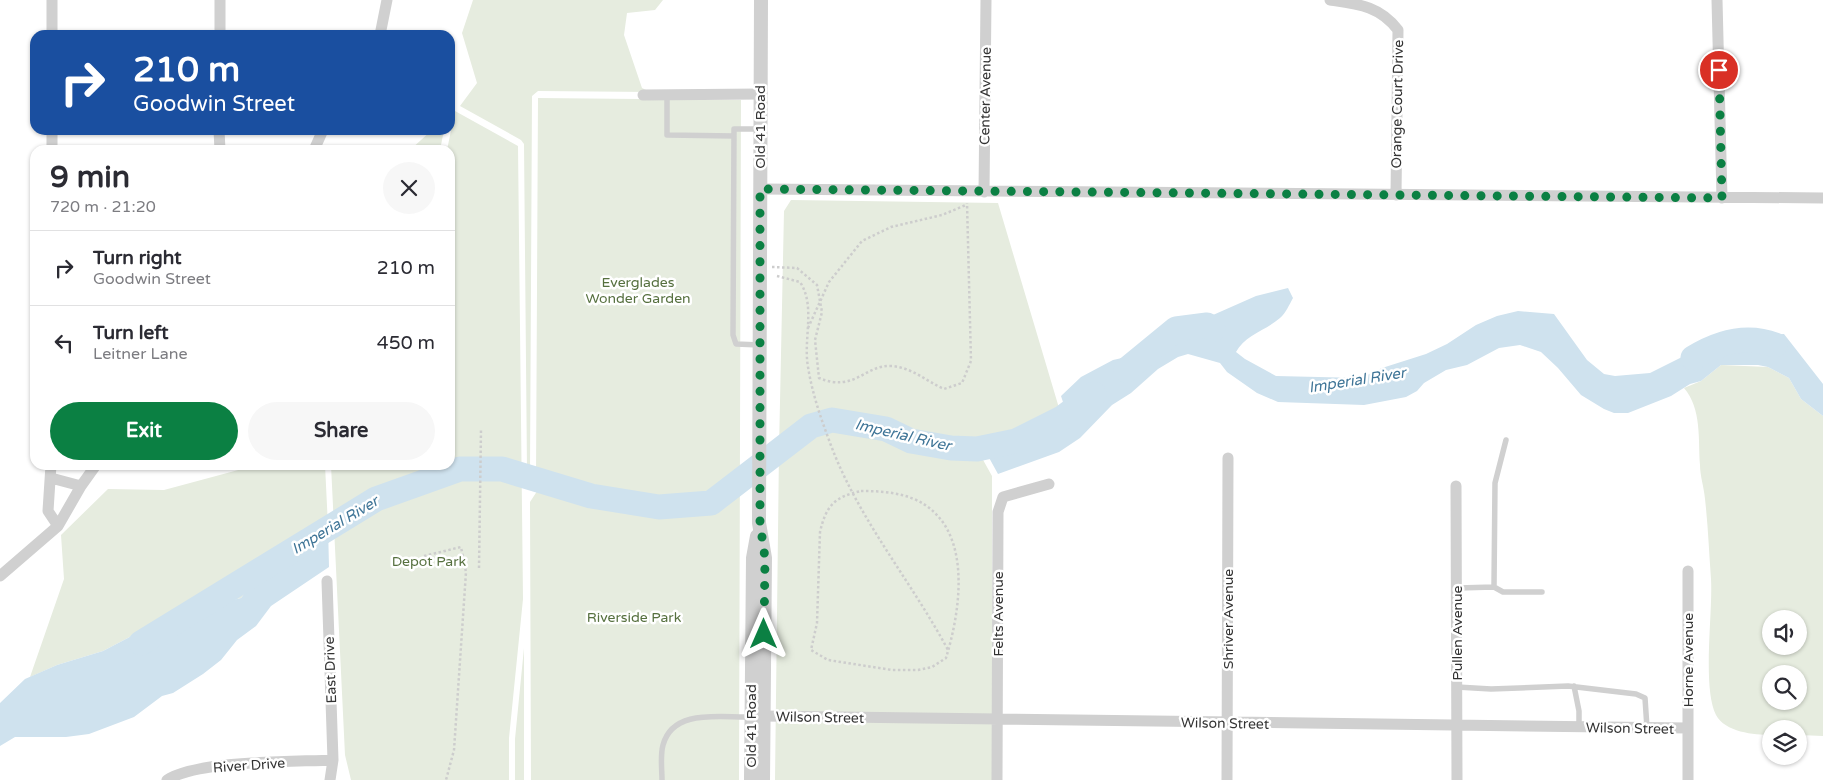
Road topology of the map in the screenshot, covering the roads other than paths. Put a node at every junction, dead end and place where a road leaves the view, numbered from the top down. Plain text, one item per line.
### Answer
1 (52, 0) edge
2 (220, 0) edge
3 (387, 0) edge
4 (761, 0) edge
5 (986, 0) edge
6 (1330, 0) edge
7 (1717, 0) edge
8 (52, 30) edge
9 (220, 30) edge
10 (381, 30) edge
11 (760, 94) junction
12 (643, 95) dead end
13 (667, 95) junction
14 (760, 129) junction
15 (734, 136) junction
16 (760, 189) junction
17 (984, 192) junction
18 (1396, 195) junction
19 (1722, 198) junction
20 (1823, 198) edge
21 (760, 345) junction
22 (1506, 440) dead end
23 (1228, 458) dead end
24 (51, 470) edge
25 (92, 470) edge
26 (51, 478) junction
27 (1049, 484) dead end
28 (81, 486) junction
29 (1456, 486) dead end
30 (58, 526) junction
31 (1688, 571) dead end
32 (0, 576) edge
33 (327, 581) dead end
34 (1494, 587) junction
35 (1458, 588) junction
36 (1542, 592) dead end
37 (1574, 686) junction
38 (1457, 687) junction
39 (757, 717) junction
40 (998, 718) junction
41 (1228, 723) junction
42 (1457, 726) junction
43 (1579, 727) junction
44 (1647, 728) junction
45 (1687, 728) junction
46 (333, 760) junction
47 (168, 780) edge
48 (330, 780) edge
49 (339, 780) edge
50 (662, 780) edge
51 (751, 780) edge
52 (762, 780) edge
53 (997, 780) edge
54 (1227, 780) edge
55 (1457, 780) edge
56 (1688, 780) edge

1 - 8 street
2 - 9 street
3 - 10 street
4 - 11 street, Old 41 Road
5 - 17 street, Center Avenue
6 - 18 street, Orange Court Drive
7 - 19 street
11 - 13 street
11 - 14 street, Old 41 Road
12 - 13 street
13 - 15 lane
14 - 15 lane
14 - 16 street, Old 41 Road
15 - 21 lane
16 - 17 street
16 - 21 street, Old 41 Road
17 - 18 street
18 - 19 street
19 - 20 street
21 - 39 street, Old 41 Road
22 - 34 lane
23 - 41 street, Shriver Avenue
24 - 26 street
25 - 28 street
26 - 28 street
26 - 30 street
27 - 40 street, Felts Avenue
28 - 30 street
29 - 35 street, Pullen Avenue
30 - 32 street
31 - 45 street, Horne Avenue
33 - 46 street, East Drive
34 - 35 lane
34 - 36 lane
35 - 38 street, Pullen Avenue
37 - 38 lane
37 - 43 lane
37 - 44 lane
38 - 42 street, Pullen Avenue
39 - 40 street, Wilson Street
39 - 50 lane
39 - 51 street, Old 41 Road
39 - 52 street, Old 41 Road
40 - 41 street, Wilson Street
40 - 53 street, Felts Avenue
41 - 42 street, Wilson Street
41 - 54 street, Shriver Avenue
42 - 43 street, Wilson Street
42 - 55 street, Pullen Avenue
43 - 44 street, Wilson Street
44 - 45 street, Wilson Street
45 - 56 street, Horne Avenue
46 - 47 street, River Drive
46 - 48 street, East Drive
46 - 49 street, East Drive

